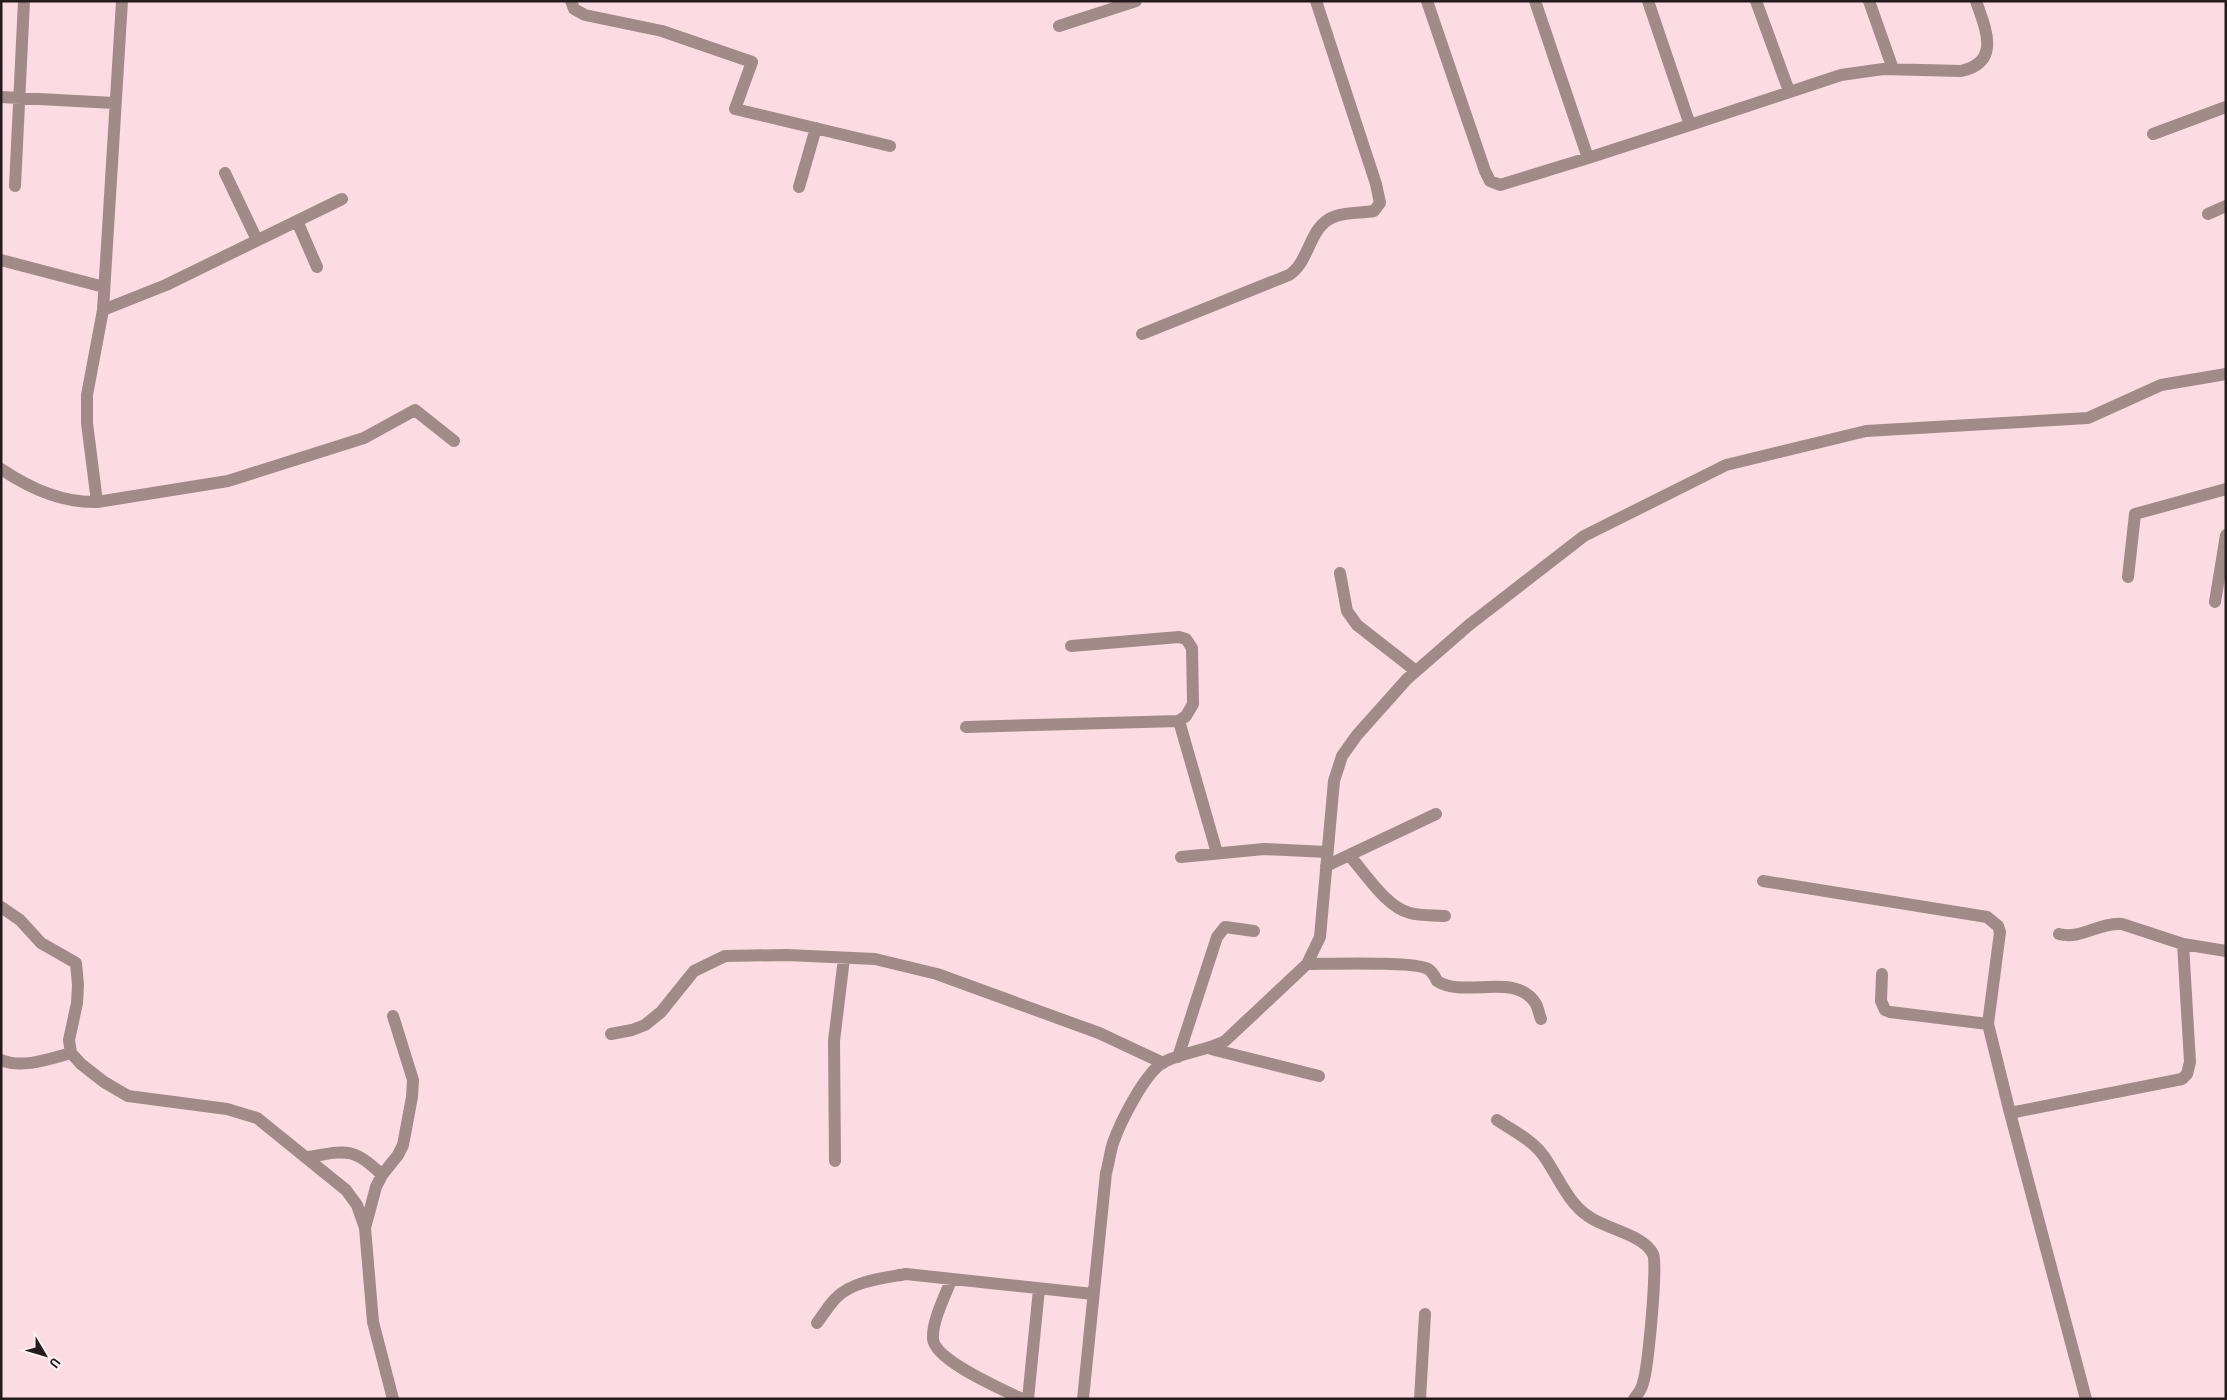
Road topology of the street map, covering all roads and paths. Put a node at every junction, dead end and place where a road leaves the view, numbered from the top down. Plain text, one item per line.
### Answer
1 (24, 1) edge
2 (122, 1) edge
3 (571, 1) edge
4 (1136, 1) edge
5 (1316, 1) edge
6 (1427, 1) edge
7 (1535, 1) edge
8 (1648, 1) edge
9 (1756, 1) edge
10 (1870, 1) edge
11 (1976, 1) edge
12 (1059, 26) dead end
13 (1894, 69) junction
14 (1789, 91) junction
15 (1, 97) edge
16 (18, 98) junction
17 (114, 103) junction
18 (2226, 107) edge
19 (1690, 125) junction
20 (816, 128) junction
21 (2153, 134) dead end
22 (890, 146) dead end
23 (1588, 158) junction
24 (225, 173) dead end
25 (14, 186) dead end
26 (799, 187) dead end
27 (342, 199) dead end
28 (2226, 206) edge
29 (2208, 214) dead end
30 (297, 221) junction
31 (257, 240) junction
32 (1, 260) edge
33 (317, 267) dead end
34 (104, 286) junction
35 (103, 310) junction
36 (1142, 334) dead end
37 (2226, 374) edge
38 (454, 442) dead end
39 (1, 469) edge
40 (2226, 489) edge
41 (97, 502) junction
42 (2226, 535) edge
43 (1340, 573) dead end
44 (2128, 577) dead end
45 (2215, 602) dead end
46 (1071, 646) dead end
47 (1416, 671) junction
48 (1179, 721) junction
49 (966, 727) dead end
50 (1436, 814) dead end
51 (1327, 852) junction
52 (1217, 853) junction
53 (1349, 855) junction
54 (1181, 857) dead end
55 (1326, 866) junction
56 (1764, 881) dead end
57 (1, 907) edge
58 (1445, 916) dead end
59 (1254, 931) dead end
60 (2059, 934) dead end
61 (2183, 944) junction
62 (2226, 951) edge
63 (844, 958) junction
64 (1307, 964) junction
65 (1882, 974) dead end
66 (393, 1016) dead end
67 (1541, 1019) dead end
68 (1988, 1024) junction
69 (612, 1034) dead end
70 (1211, 1048) junction
71 (71, 1053) junction
72 (1178, 1057) junction
73 (1, 1060) edge
74 (1163, 1063) junction
75 (1319, 1076) dead end
76 (2010, 1113) junction
77 (1497, 1120) dead end
78 (308, 1157) junction
79 (834, 1162) dead end
80 (382, 1175) junction
81 (365, 1228) junction
82 (951, 1280) junction
83 (1039, 1289) junction
84 (1093, 1294) junction
85 (1425, 1314) dead end
86 (817, 1323) dead end
87 (393, 1399) edge
88 (1022, 1399) edge
89 (1028, 1399) edge
90 (1084, 1399) edge
91 (1420, 1399) edge
92 (1634, 1399) edge
93 (2086, 1399) edge

1 - 16 street
2 - 17 street
3 - 20 street
4 - 12 street
5 - 36 street
6 - 23 street
7 - 23 street
8 - 19 street
9 - 14 street
10 - 13 street
11 - 13 street
13 - 14 street
14 - 19 street
15 - 16 street
16 - 17 street
16 - 25 street
17 - 34 street
18 - 21 street
19 - 23 street
20 - 22 street
20 - 26 street
24 - 31 street
27 - 30 street
28 - 29 street
30 - 31 street
30 - 33 street
31 - 35 street
32 - 34 street
34 - 35 street
35 - 41 street
37 - 47 street
38 - 41 street
39 - 41 street
40 - 44 street
42 - 45 street
43 - 47 street
46 - 48 street
47 - 51 street
48 - 49 street
48 - 52 street
50 - 53 street
51 - 52 street
51 - 55 street
52 - 54 street
53 - 55 street
53 - 58 street
55 - 64 street
56 - 68 street
57 - 71 street
59 - 72 street
60 - 61 street
61 - 62 street
61 - 76 street
63 - 69 street
63 - 74 street
63 - 79 street
64 - 67 street
64 - 70 street
65 - 68 street
66 - 80 street
68 - 76 street
70 - 72 street
70 - 75 street
71 - 73 street
71 - 78 street
72 - 74 street
74 - 84 street
76 - 93 street
77 - 92 street
78 - 80 street
78 - 81 street
80 - 81 street
81 - 87 street
82 - 83 street
82 - 86 street
82 - 88 street
83 - 84 street
83 - 89 street
84 - 90 street
85 - 91 street

